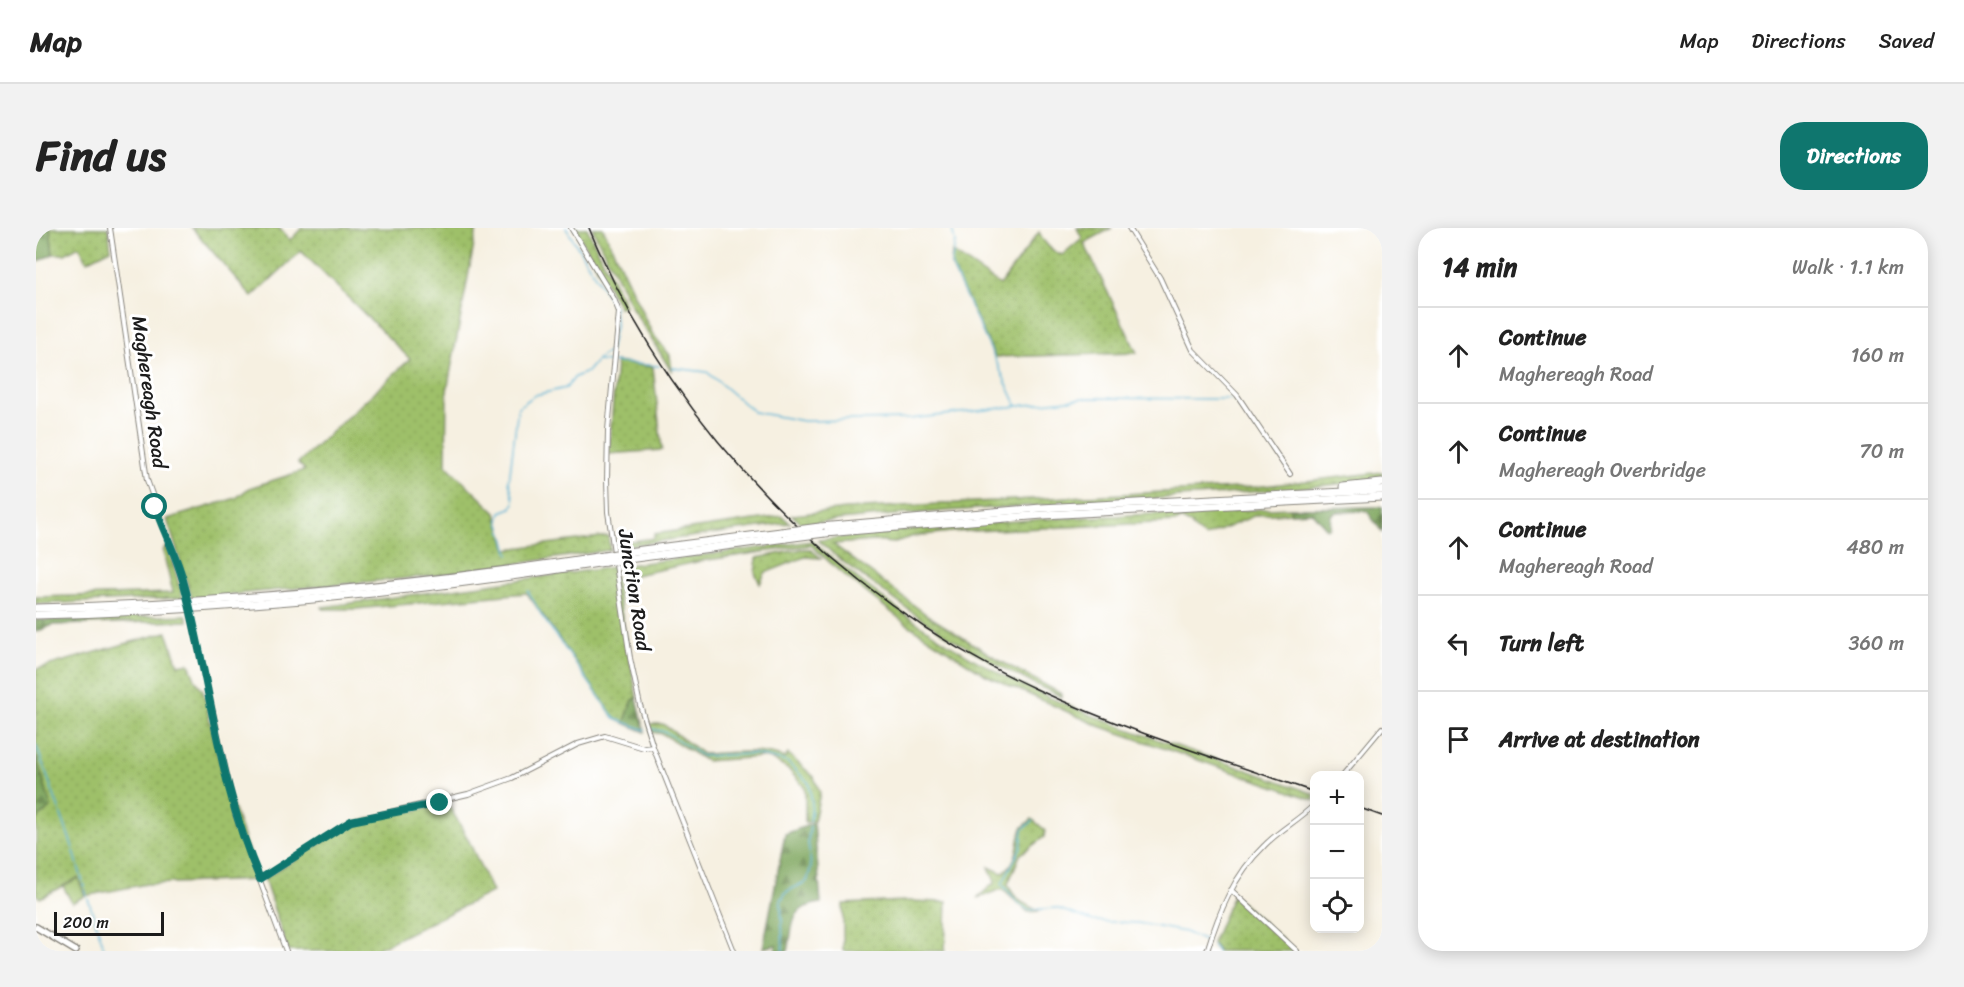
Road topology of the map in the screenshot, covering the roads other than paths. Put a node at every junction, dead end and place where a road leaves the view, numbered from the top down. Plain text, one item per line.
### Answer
1 (110, 228) edge
2 (571, 228) edge
3 (1129, 228) edge
4 (1290, 474) dead end
5 (1382, 483) edge
6 (1382, 490) edge
7 (1245, 497) junction
8 (1382, 497) edge
9 (1284, 502) junction
10 (1382, 502) edge
11 (822, 530) junction
12 (605, 559) junction
13 (36, 608) edge
14 (36, 615) edge
15 (1382, 728) edge
16 (653, 747) junction
17 (1346, 771) edge
18 (1310, 809) edge
19 (260, 879) junction
20 (1231, 890) junction
21 (36, 927) edge
22 (76, 951) edge
23 (286, 951) edge
24 (734, 951) edge
25 (1207, 951) edge
26 (1298, 951) edge

1 - 19 street, Maghereagh Road, bridge
2 - 16 street, Junction Road
3 - 4 street
5 - 7 highway
6 - 7 highway
7 - 11 highway
8 - 9 highway
9 - 10 highway
9 - 11 highway
11 - 12 highway, bridge
12 - 13 highway
12 - 14 highway
15 - 17 street
16 - 19 street
16 - 24 street, Junction Road
18 - 20 street
19 - 23 street
20 - 25 street
20 - 26 street
21 - 22 main road

